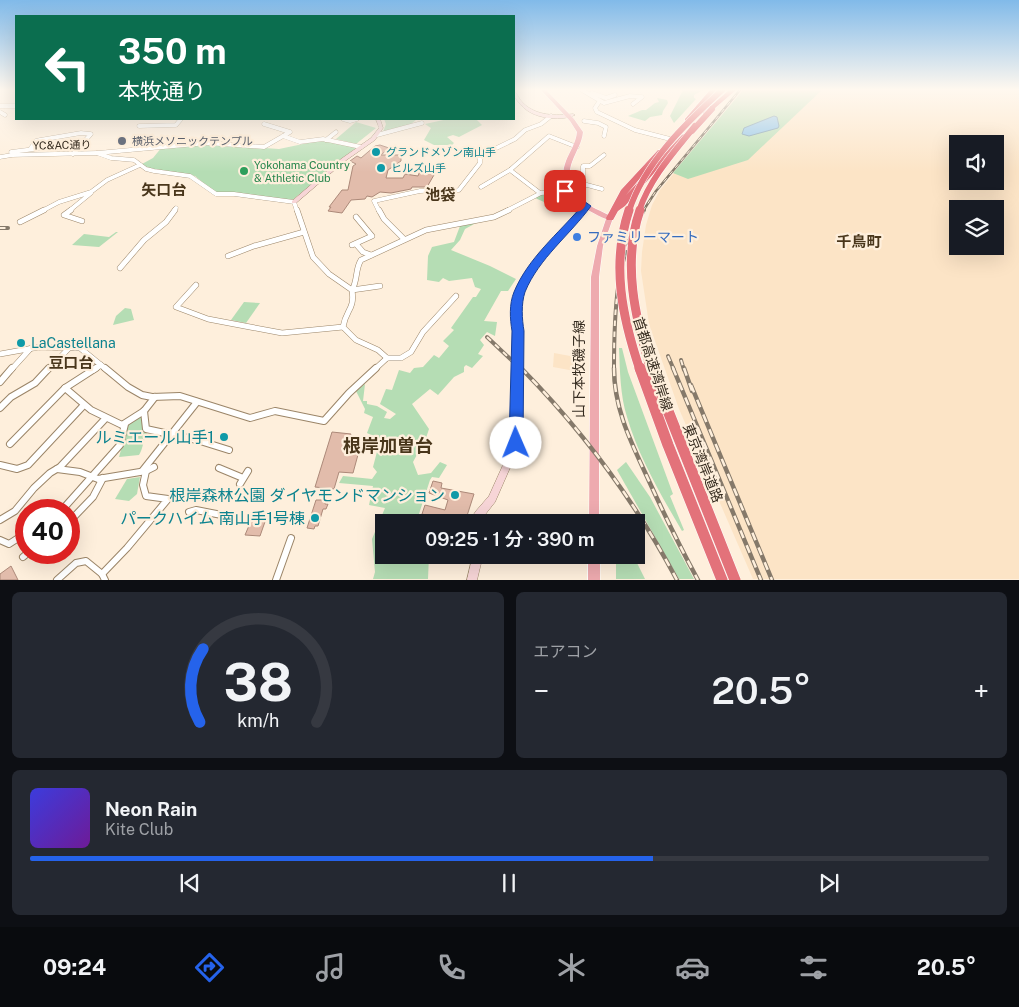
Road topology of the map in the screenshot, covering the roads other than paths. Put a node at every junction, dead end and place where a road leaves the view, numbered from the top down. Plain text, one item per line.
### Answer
1 (550, 117) edge
2 (572, 117) edge
3 (572, 117) edge
4 (610, 117) edge
5 (690, 117) edge
6 (696, 117) edge
7 (701, 117) edge
8 (704, 117) edge
9 (180, 120) edge
10 (378, 120) edge
11 (584, 120) dead end
12 (422, 123) dead end
13 (264, 124) dead end
14 (138, 126) dead end
15 (336, 132) dead end
16 (377, 135) junction
17 (283, 136) junction
18 (604, 136) dead end
19 (671, 139) junction
20 (326, 140) junction
21 (679, 141) junction
22 (83, 143) junction
23 (360, 147) junction
24 (577, 147) junction
25 (31, 148) junction
26 (97, 153) junction
27 (73, 154) junction
28 (604, 155) dead end
29 (0, 156) edge
30 (140, 164) junction
31 (510, 170) junction
32 (583, 185) junction
33 (481, 187) dead end
34 (572, 188) junction
35 (602, 189) dead end
36 (91, 192) junction
37 (540, 193) junction
38 (294, 202) junction
39 (587, 206) junction
40 (176, 208) dead end
41 (612, 214) junction
42 (356, 217) dead end
43 (20, 222) dead end
44 (82, 222) dead end
45 (304, 232) junction
46 (404, 239) junction
47 (370, 255) junction
48 (228, 256) dead end
49 (120, 268) dead end
50 (196, 285) dead end
51 (380, 286) dead end
52 (352, 290) junction
53 (456, 296) dead end
54 (343, 327) junction
55 (70, 346) junction
56 (30, 349) junction
57 (0, 354) edge
58 (386, 358) junction
59 (101, 365) junction
60 (0, 382) edge
61 (65, 388) junction
62 (155, 397) junction
63 (197, 402) junction
64 (83, 406) junction
65 (0, 408) edge
66 (144, 411) junction
67 (105, 419) junction
68 (125, 424) junction
69 (172, 434) junction
70 (10, 444) dead end
71 (229, 450) dead end
72 (0, 465) edge
73 (154, 467) dead end
74 (219, 468) dead end
75 (57, 469) junction
76 (144, 471) junction
77 (248, 471) dead end
78 (91, 477) junction
79 (103, 478) junction
80 (72, 499) edge
81 (80, 511) edge
82 (189, 512) dead end
83 (479, 514) edge
84 (594, 514) edge
85 (232, 517) dead end
86 (0, 520) edge
87 (292, 538) dead end
88 (0, 540) edge
89 (15, 540) edge
90 (476, 564) edge
91 (594, 564) edge
92 (104, 577) edge
93 (57, 580) edge
94 (276, 580) edge
95 (472, 580) edge
96 (594, 580) edge
97 (720, 580) edge
98 (737, 580) edge

1 - 46 street
2 - 24 main road
3 - 34 main road
4 - 19 street
5 - 19 highway
6 - 97 highway, 東京湾岸道路, bridge
7 - 21 highway
8 - 98 highway, 首都高速湾岸線, bridge
9 - 14 street
10 - 16 street
11 - 18 street
12 - 16 street
13 - 17 street
15 - 20 street
16 - 23 street
17 - 20 street
17 - 26 street
19 - 21 street
19 - 41 highway
20 - 23 street
21 - 41 highway
22 - 25 street
22 - 25 street
22 - 27 street
23 - 38 street
24 - 31 street
24 - 34 main road
25 - 29 street
26 - 27 street, YC&AC通り
26 - 30 street, YC&AC通り
27 - 29 street, YC&AC通り
28 - 32 street
30 - 36 street
30 - 38 street, YC&AC通り
31 - 33 street
31 - 37 street
32 - 34 street
32 - 35 street
34 - 37 street
34 - 39 main road
36 - 43 street
36 - 44 street
37 - 46 street
38 - 45 street
39 - 41 main road
39 - 83 street
40 - 49 street
41 - 84 main road, 山下本牧磯子線
42 - 47 street
45 - 48 street
45 - 52 street
46 - 47 street
47 - 52 street
50 - 54 street
51 - 52 street
52 - 54 street
53 - 58 street
54 - 58 street
55 - 56 street
55 - 59 street
55 - 65 street
56 - 57 street
56 - 60 street
58 - 63 street
59 - 61 street
59 - 62 street
61 - 64 street
61 - 70 street
62 - 63 street
62 - 66 street
63 - 69 street
64 - 67 street
64 - 72 street
66 - 68 street
66 - 69 street
67 - 68 street
67 - 75 street
68 - 78 street
69 - 71 street
69 - 76 street
73 - 76 street
74 - 77 street
75 - 78 street
75 - 86 street
76 - 79 street
76 - 92 street
78 - 79 street
78 - 80 street
79 - 81 street
82 - 85 street
87 - 94 street
88 - 89 street
90 - 95 street
91 - 96 main road
92 - 93 street

